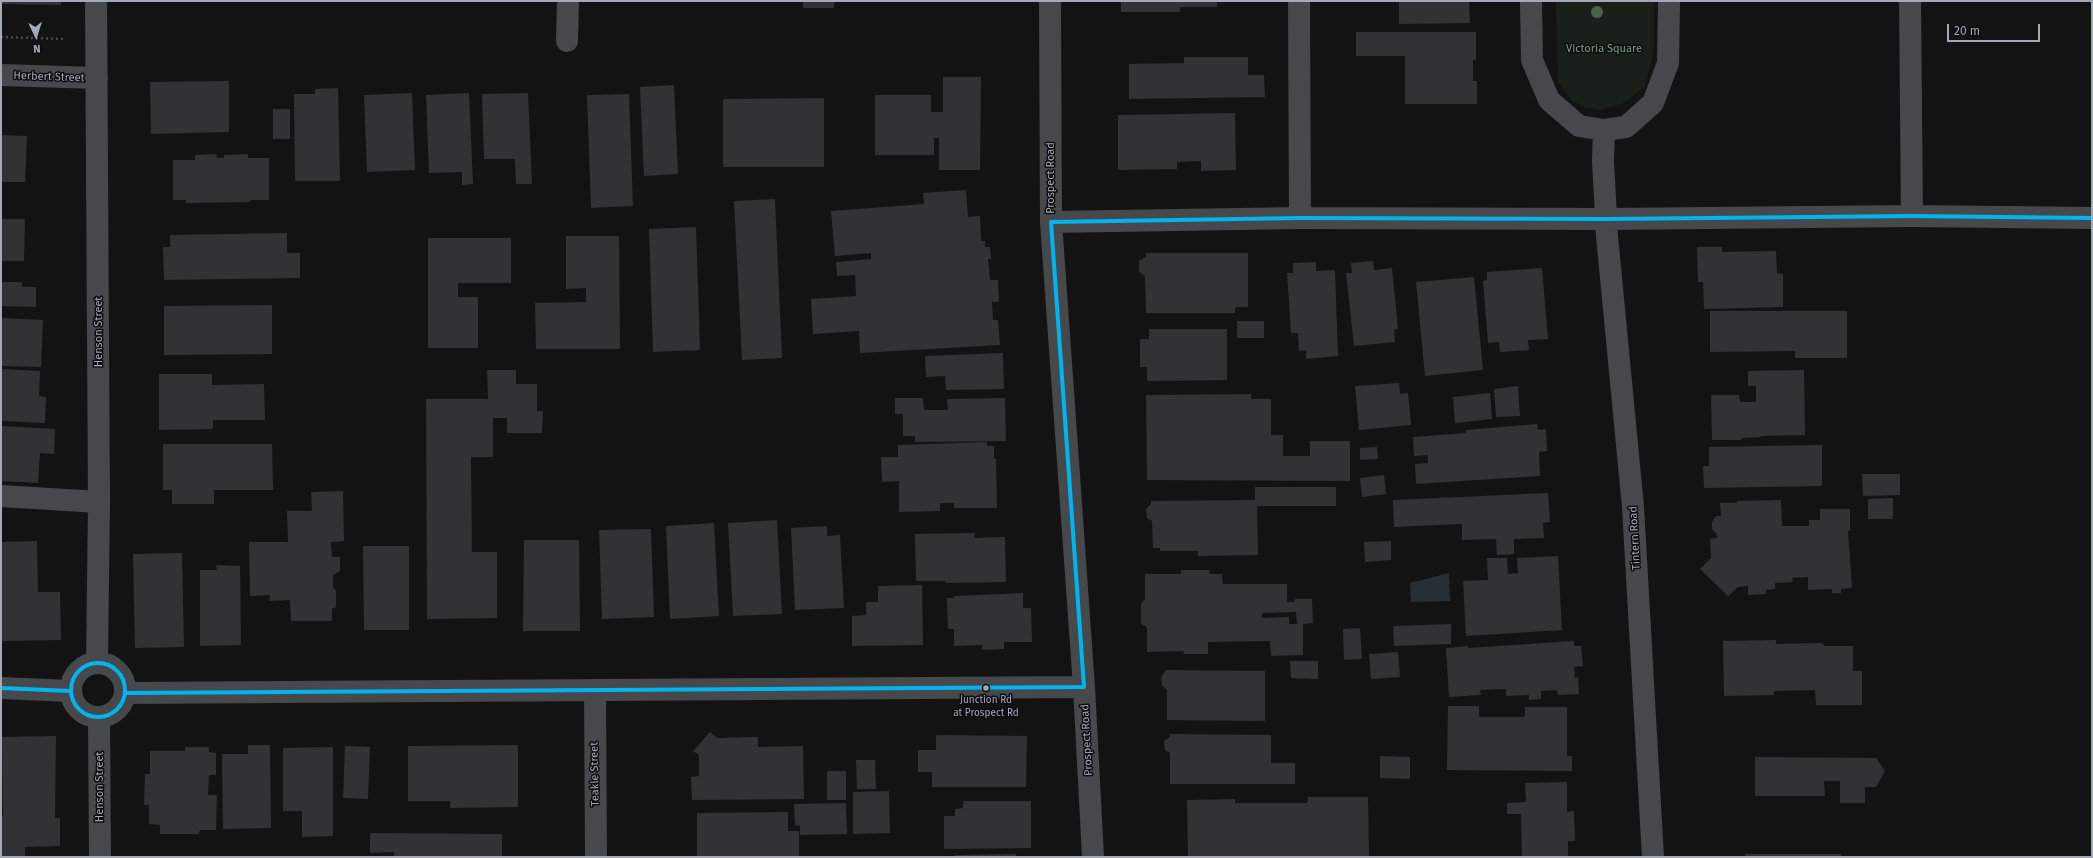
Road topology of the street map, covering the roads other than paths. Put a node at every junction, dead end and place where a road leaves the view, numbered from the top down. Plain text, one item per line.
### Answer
1 (96, 1) edge
2 (568, 1) edge
3 (1050, 1) edge
4 (1299, 1) edge
5 (1531, 1) edge
6 (1669, 1) edge
7 (1910, 1) edge
8 (567, 42) dead end
9 (1, 75) edge
10 (97, 78) junction
11 (1604, 130) junction
12 (1912, 216) junction
13 (1300, 218) junction
14 (2092, 218) edge
15 (1606, 219) junction
16 (1051, 222) junction
17 (1, 496) edge
18 (99, 502) junction
19 (97, 663) junction
20 (1084, 687) junction
21 (1, 688) edge
22 (595, 690) junction
23 (70, 691) junction
24 (125, 693) junction
25 (99, 718) junction
26 (100, 857) edge
27 (596, 857) edge
28 (1093, 857) edge
29 (1653, 857) edge

1 - 10 street, Henson Street
2 - 8 street
3 - 16 street, Prospect Road
4 - 13 street
5 - 11 street
6 - 11 street
7 - 12 street
9 - 10 street, Herbert Street
10 - 18 street, Henson Street
11 - 15 street
12 - 14 street
12 - 15 street
13 - 15 street
13 - 16 street
15 - 29 street, Tintern Road
16 - 20 street, Prospect Road
17 - 18 street
18 - 19 street, Henson Street
19 - 23 street
19 - 24 street
20 - 22 street
20 - 28 street, Prospect Road
21 - 23 street
22 - 24 street
22 - 27 street, Teakle Street
23 - 25 street
24 - 25 street
25 - 26 street, Henson Street

